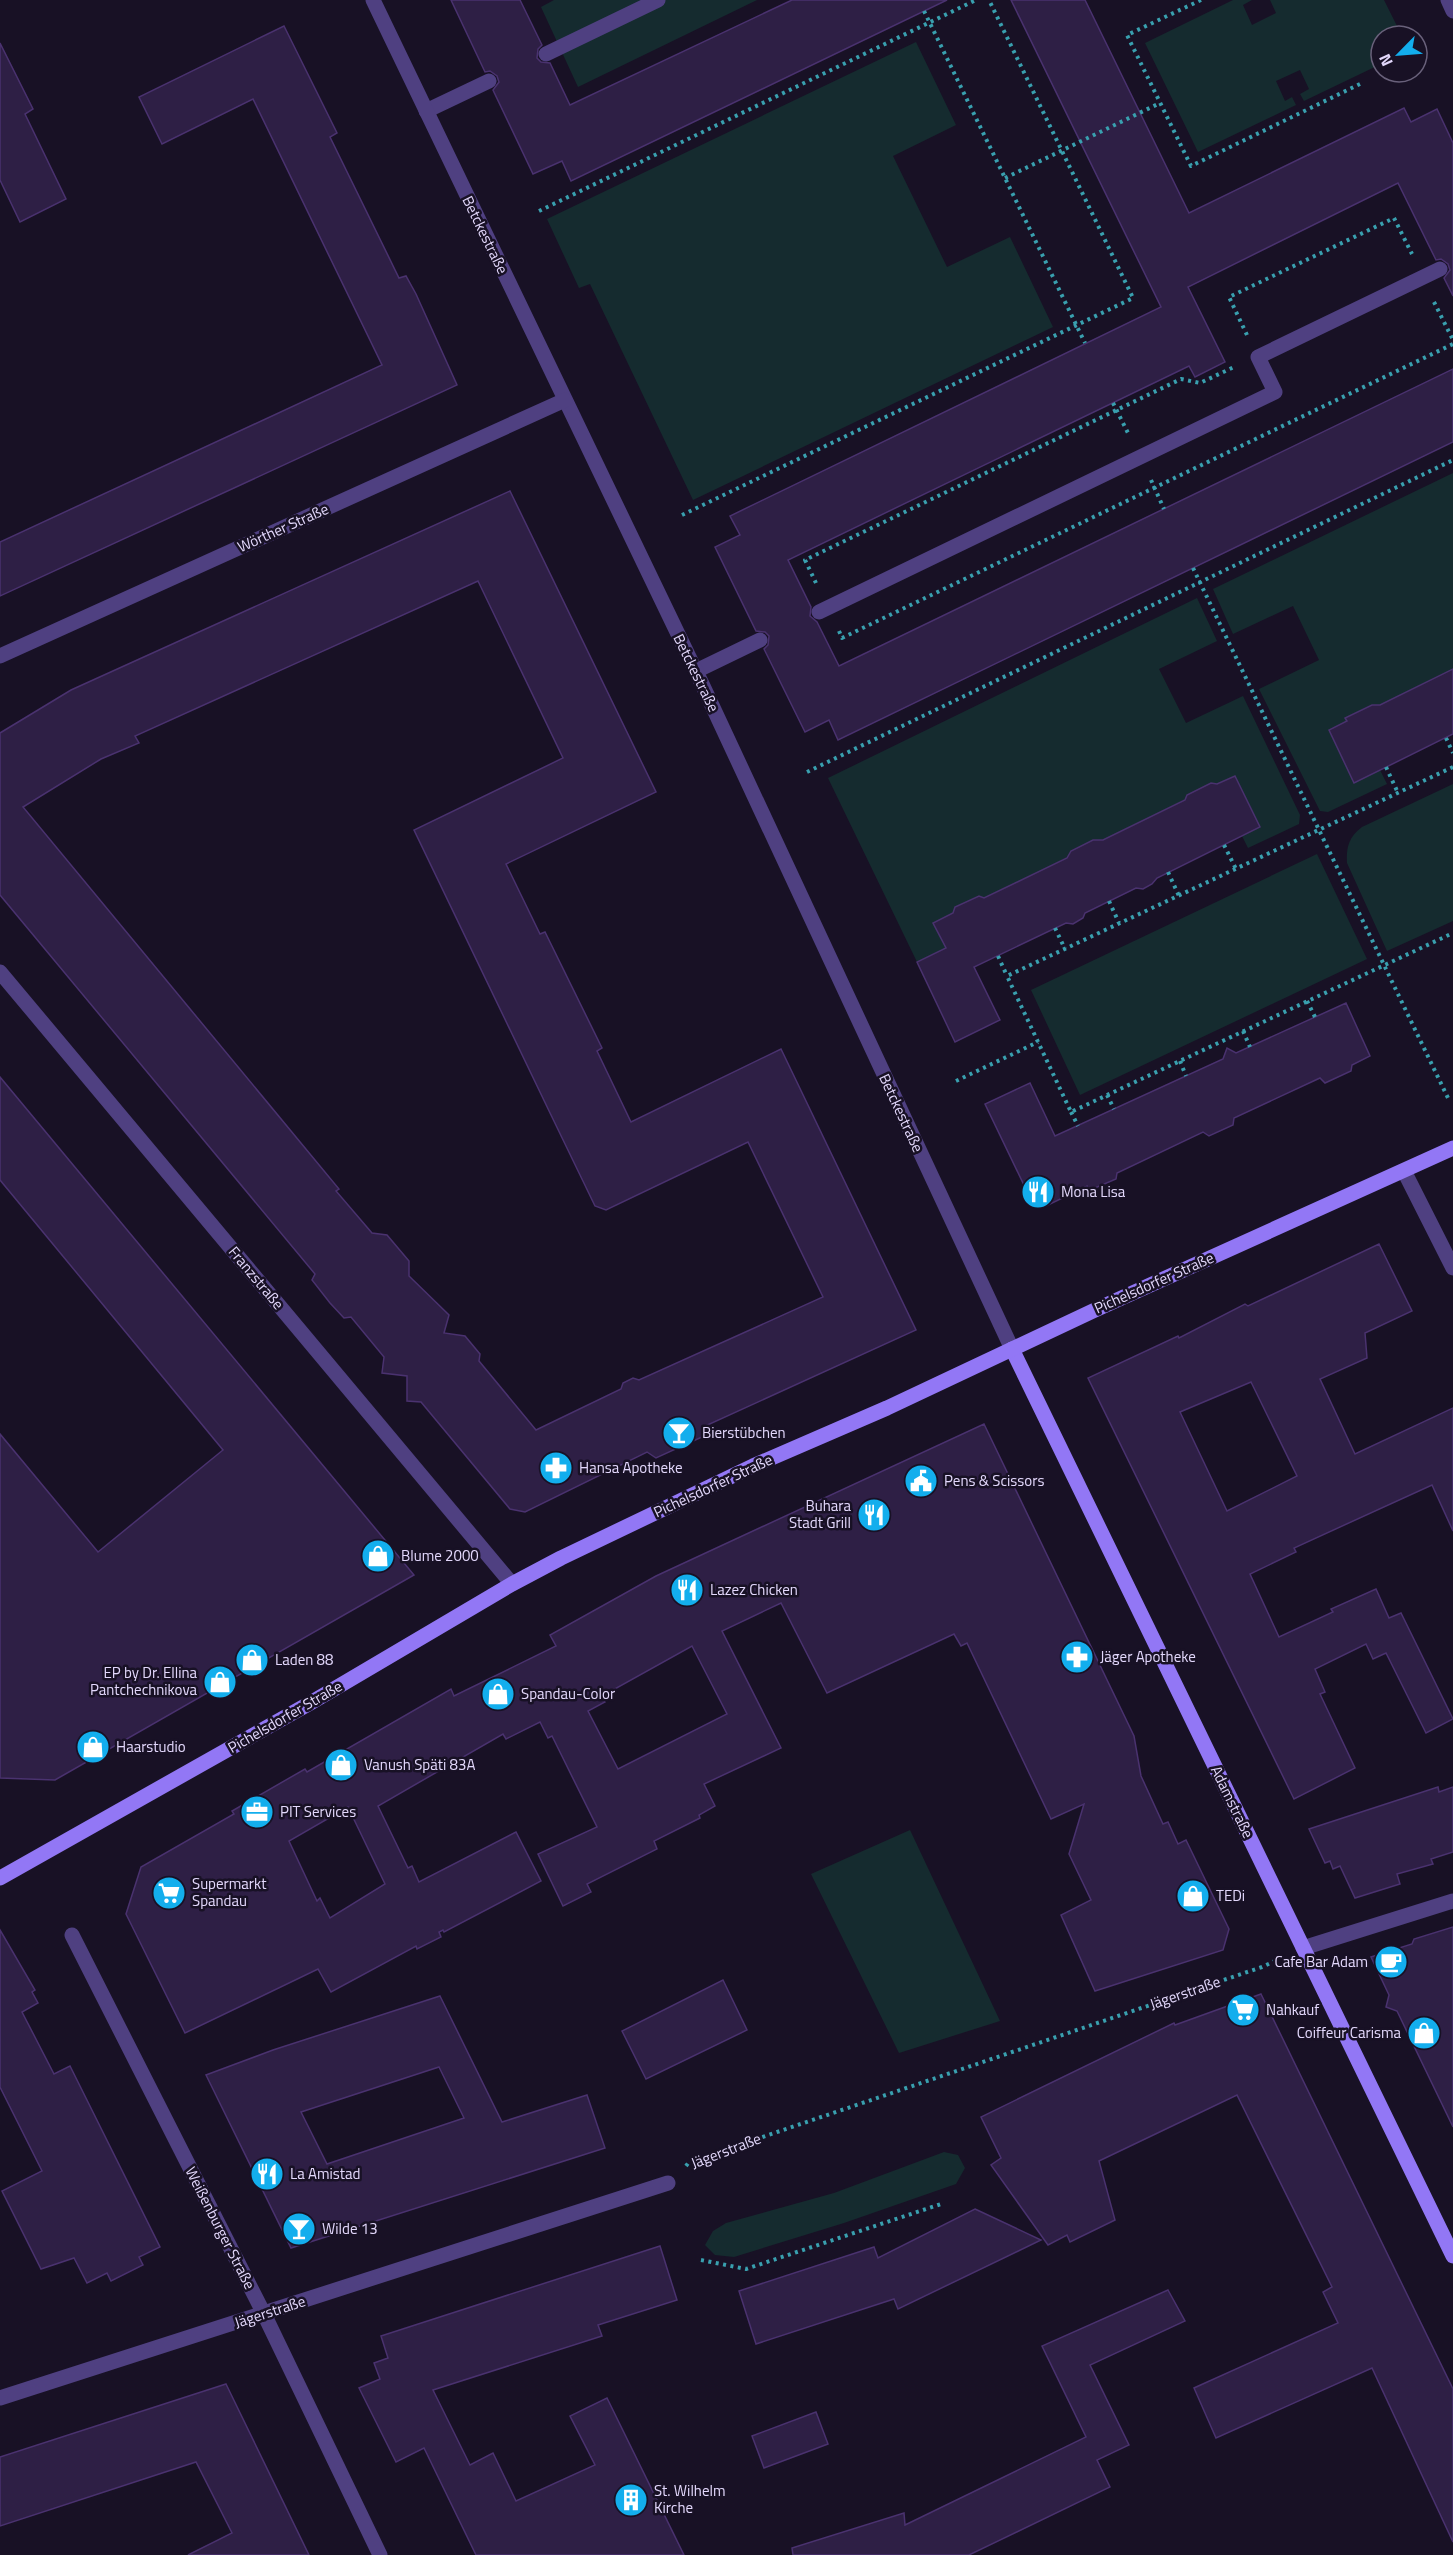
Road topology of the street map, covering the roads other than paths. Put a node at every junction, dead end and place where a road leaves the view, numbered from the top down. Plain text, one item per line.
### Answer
1 (373, 0) edge
2 (657, 0) edge
3 (1448, 0) edge
4 (1453, 11) edge
5 (546, 54) dead end
6 (489, 81) dead end
7 (426, 111) junction
8 (1440, 269) dead end
9 (565, 400) junction
10 (819, 612) dead end
11 (760, 640) dead end
12 (0, 656) edge
13 (696, 671) junction
14 (0, 972) edge
15 (1453, 1148) edge
16 (1404, 1171) junction
17 (1453, 1268) edge
18 (1012, 1349) junction
19 (512, 1584) junction
20 (0, 1878) edge
21 (1453, 1901) edge
22 (72, 1935) dead end
23 (1303, 1948) junction
24 (668, 2183) road end
25 (1453, 2256) edge
26 (264, 2314) junction
27 (0, 2398) edge
28 (380, 2555) edge

1 - 7 street, Betckestraße
2 - 5 street
3 - 4 street
6 - 7 street
7 - 9 street, Betckestraße
8 - 10 street
9 - 12 street, Wörther Straße
9 - 13 street, Betckestraße
11 - 13 street
13 - 18 street, Betckestraße
14 - 19 street, Franzstraße
15 - 16 street, Pichelsdorfer Straße
16 - 17 street
16 - 18 street, Pichelsdorfer Straße
18 - 19 street, Pichelsdorfer Straße
18 - 23 street, Adamstraße
19 - 20 street, Pichelsdorfer Straße
21 - 23 street
22 - 26 street, Weißenburger Straße
23 - 25 street, Adamstraße
24 - 26 street, Jägerstraße
26 - 27 street, Jägerstraße
26 - 28 street, Weißenburger Straße

